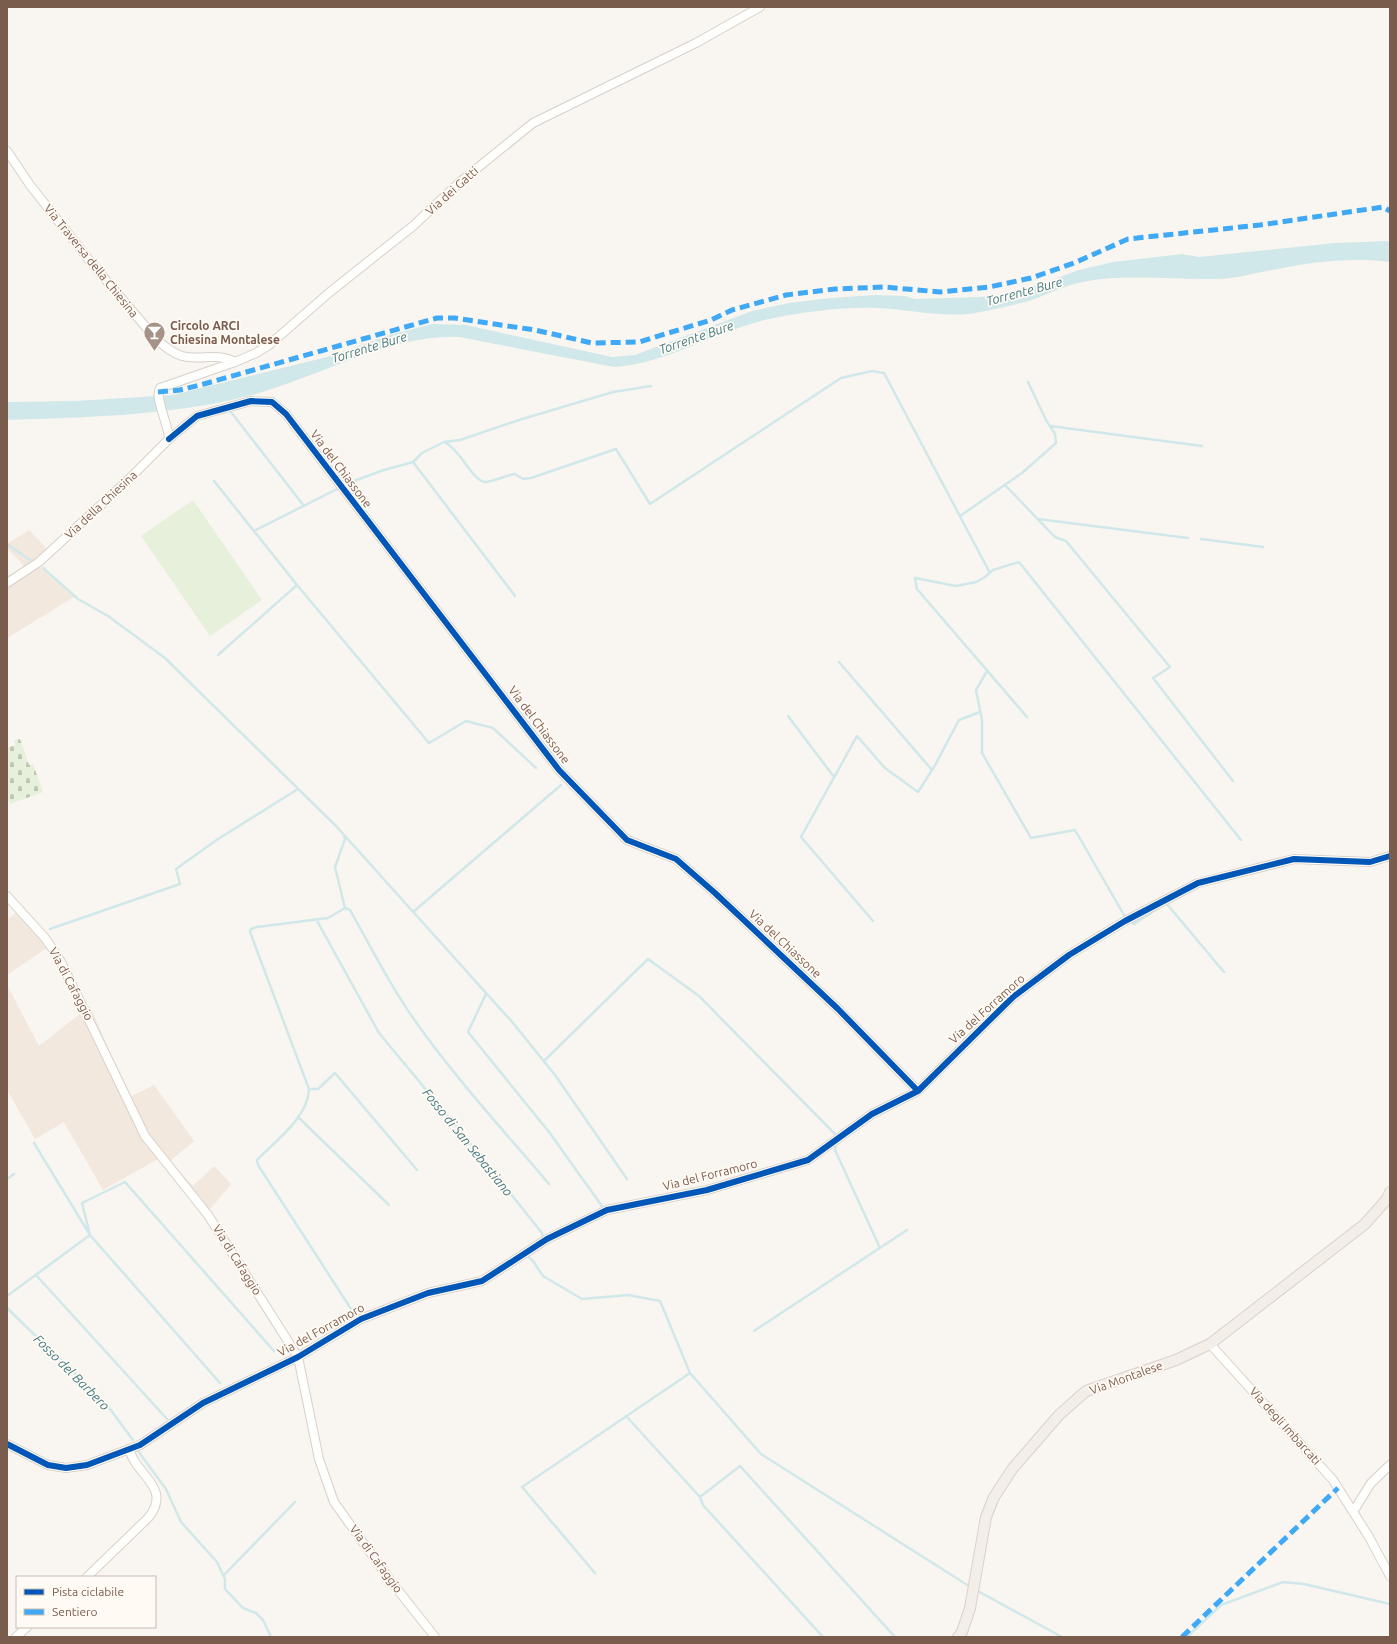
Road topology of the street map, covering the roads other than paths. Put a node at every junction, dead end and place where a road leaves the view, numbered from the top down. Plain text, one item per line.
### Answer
1 (760, 7) edge
2 (7, 151) edge
3 (235, 362) junction
4 (169, 439) junction
5 (7, 583) edge
6 (1390, 856) edge
7 (7, 896) edge
8 (918, 1090) junction
9 (1390, 1192) edge
10 (1210, 1344) junction
11 (298, 1357) junction
12 (7, 1444) edge
13 (129, 1449) junction
14 (1390, 1465) edge
15 (1353, 1512) junction
16 (88, 1576) edge
17 (1390, 1576) edge
18 (26, 1628) edge
19 (16, 1637) edge
20 (435, 1637) edge
21 (958, 1637) edge

1 - 3 street, Via dei Gatti
2 - 3 street, Via Traversa della Chiesina
3 - 4 street, Via dei Gatti
4 - 5 street, Via della Chiesina
4 - 8 street, Via del Chiassone
6 - 8 street, Via del Forramoro
7 - 11 street, Via di Cafaggio
8 - 11 street, Via del Forramoro
9 - 10 main road, Via Montalese
10 - 15 street, Via degli Imbarcati
10 - 21 main road, Via Montalese
11 - 13 street, Via del Forramoro
11 - 20 street, Via di Cafaggio
12 - 13 street, Via del Forramoro
13 - 16 street
14 - 15 street
15 - 17 street, Via degli Imbarcati
18 - 19 street

